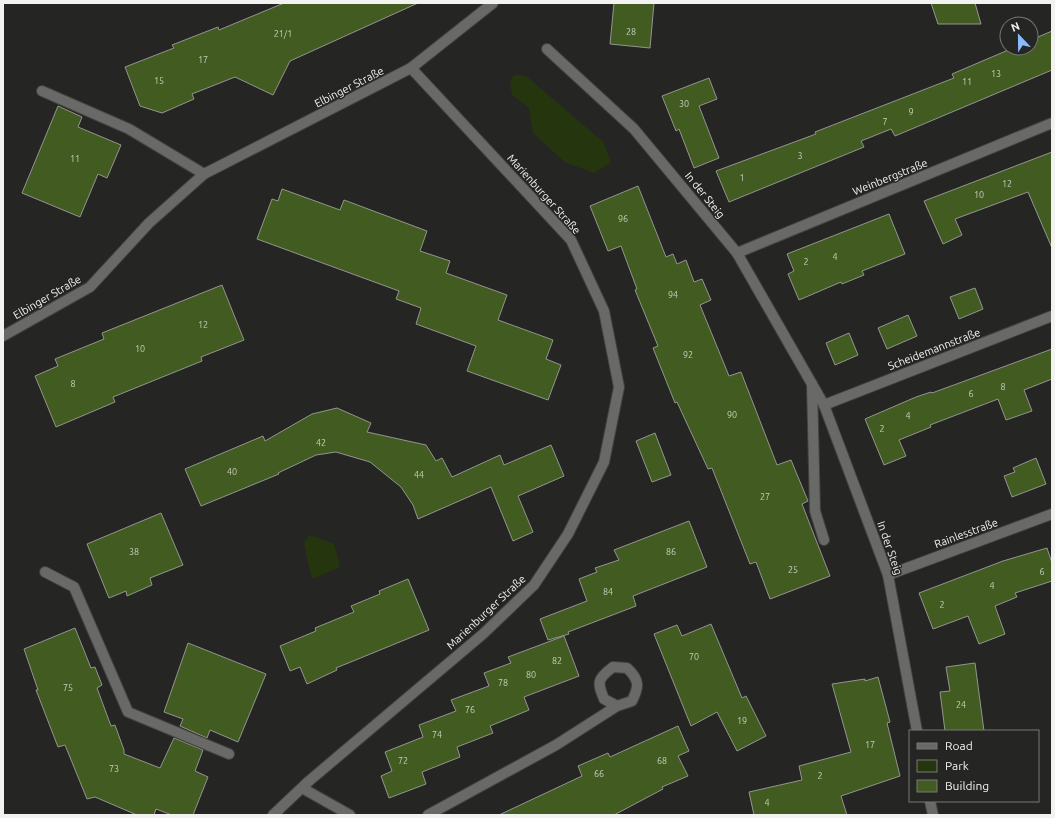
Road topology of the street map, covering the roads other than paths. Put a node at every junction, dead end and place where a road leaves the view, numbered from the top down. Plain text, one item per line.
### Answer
1 (493, 3) edge
2 (547, 49) dead end
3 (411, 68) junction
4 (42, 91) dead end
5 (1052, 123) edge
6 (204, 174) junction
7 (737, 253) junction
8 (1052, 316) edge
9 (3, 336) edge
10 (812, 382) junction
11 (824, 405) junction
12 (1052, 514) edge
13 (824, 540) dead end
14 (45, 572) dead end
15 (888, 575) junction
16 (617, 706) dead end
17 (917, 730) edge
18 (229, 754) dead end
19 (302, 788) junction
20 (930, 802) edge
21 (273, 815) edge
22 (350, 815) edge
23 (428, 815) edge
24 (932, 815) edge

1 - 3 street, Elbinger Straße
2 - 7 street, In der Steig
3 - 6 street, Elbinger Straße
3 - 19 street, Marienburger Straße
4 - 6 street
5 - 7 street, Weinbergstraße
6 - 9 street, Elbinger Straße
7 - 10 street, In der Steig
8 - 11 street, Scheidemannstraße
10 - 11 street, In der Steig
10 - 13 street, In der Steig
11 - 15 street, In der Steig
12 - 15 street, Rainlesstraße
14 - 18 street
15 - 17 street, In der Steig
16 - 23 street
19 - 21 street, Marienburger Straße
19 - 22 street
20 - 24 street

